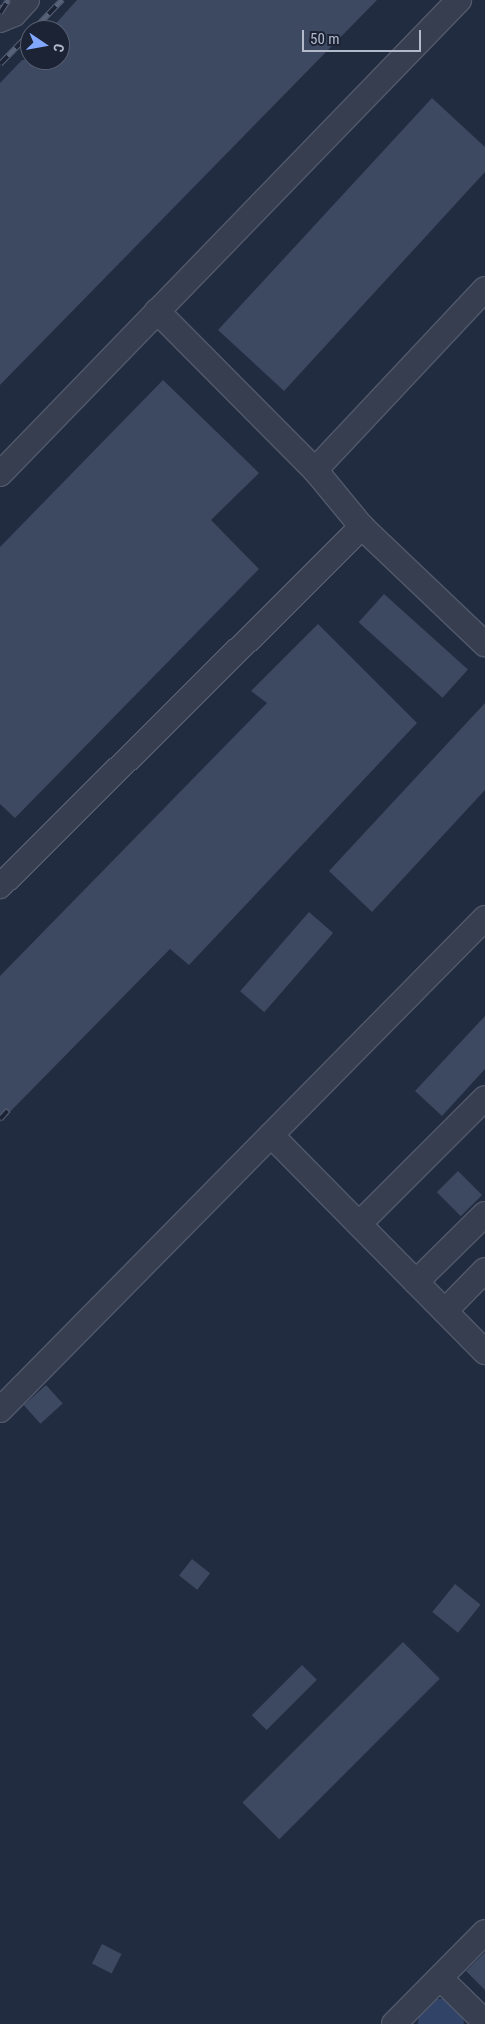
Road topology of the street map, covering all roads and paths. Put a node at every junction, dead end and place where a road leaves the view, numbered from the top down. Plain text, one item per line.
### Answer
1 (27, 0) edge
2 (459, 0) edge
3 (0, 20) edge
4 (485, 289) edge
5 (158, 311) junction
6 (315, 470) junction
7 (0, 474) edge
8 (362, 526) junction
9 (485, 644) edge
10 (0, 886) edge
11 (485, 918) edge
12 (485, 1098) edge
13 (271, 1135) junction
14 (485, 1214) edge
15 (359, 1224) junction
16 (485, 1270) edge
17 (416, 1282) junction
18 (444, 1311) junction
19 (485, 1352) edge
20 (0, 1410) edge
21 (485, 1932) edge
22 (440, 1978) junction
23 (485, 2022) edge
24 (394, 2024) edge

1 - 3 lane
2 - 5 lane
4 - 6 lane
5 - 6 lane
5 - 7 lane
6 - 8 lane
8 - 9 lane
8 - 10 lane
11 - 13 lane
12 - 15 lane
13 - 15 lane
13 - 20 lane
14 - 17 lane
15 - 17 lane
16 - 18 lane
17 - 18 lane
18 - 19 lane
21 - 22 lane
22 - 23 lane
22 - 24 lane

